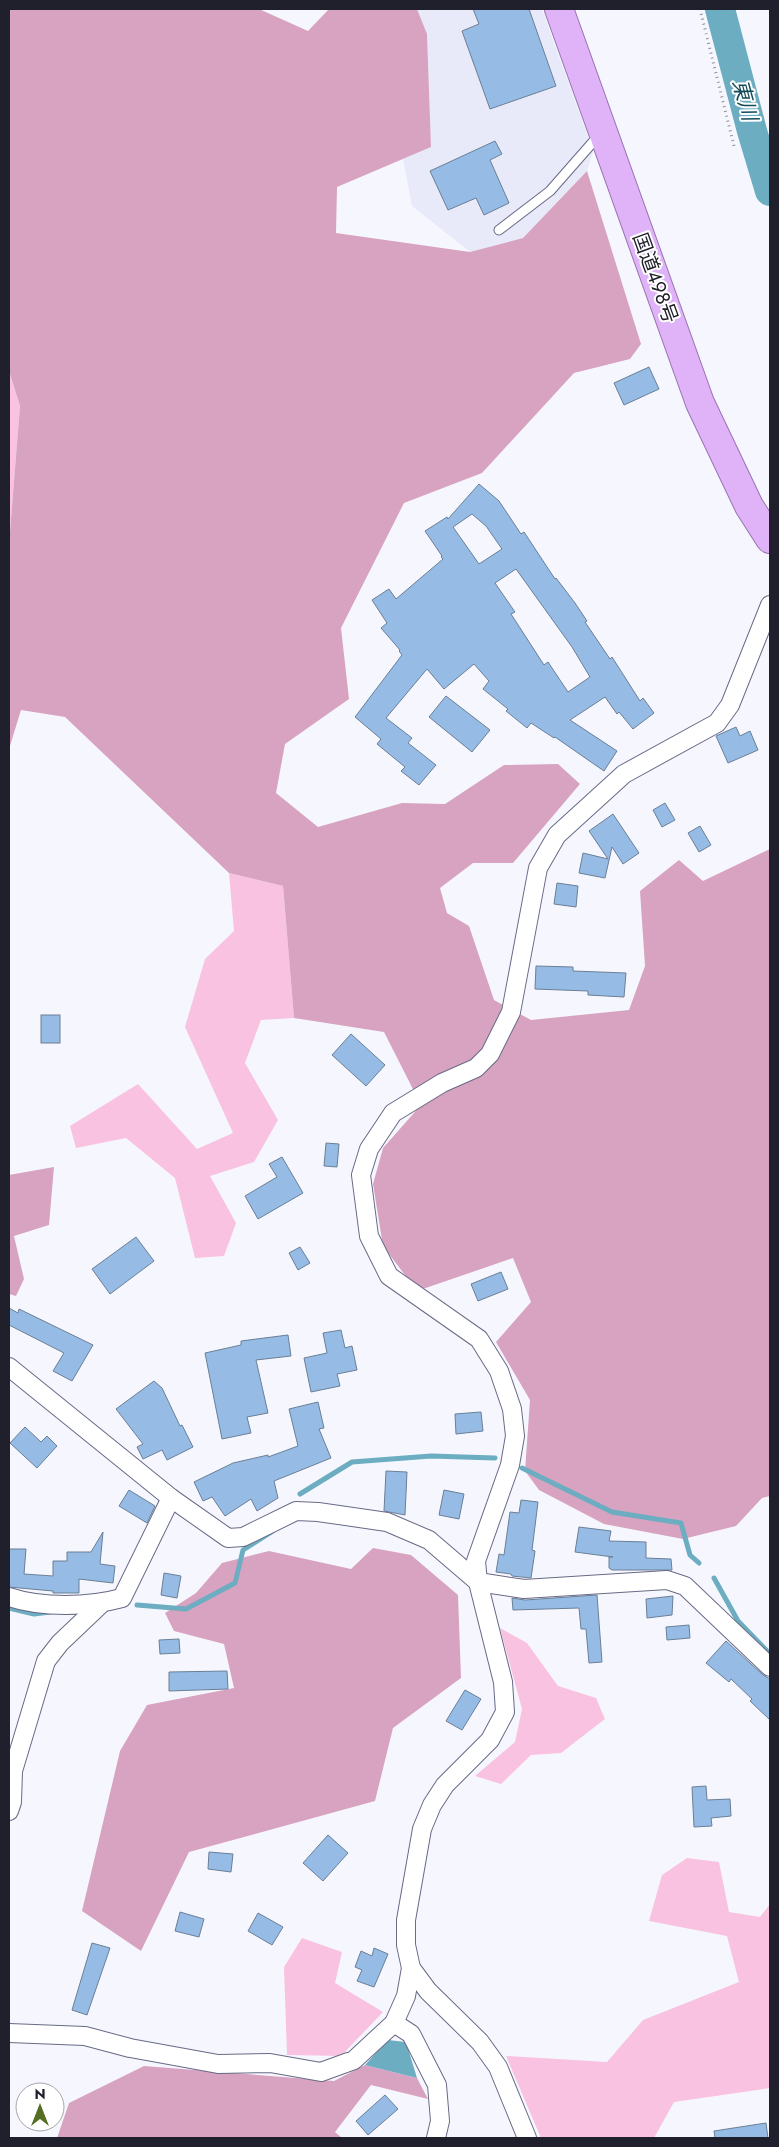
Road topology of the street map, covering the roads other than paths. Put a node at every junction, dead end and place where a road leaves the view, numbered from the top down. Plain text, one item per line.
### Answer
1 (559, 9) edge
2 (602, 131) junction
3 (499, 230) dead end
4 (770, 539) edge
5 (770, 605) edge
6 (9, 1367) edge
7 (171, 1498) junction
8 (478, 1582) junction
9 (9, 1597) edge
10 (101, 1604) junction
11 (770, 1667) edge
12 (9, 1811) edge
13 (410, 1968) junction
14 (394, 2023) junction
15 (9, 2033) edge
16 (436, 2138) edge
17 (527, 2138) edge

1 - 2 highway, 国道498号
2 - 3 lane
2 - 4 highway, 国道498号
5 - 8 street
6 - 7 street
7 - 8 street
7 - 10 street
8 - 11 street
8 - 13 street
9 - 10 street
10 - 12 street
13 - 14 street
13 - 17 street
14 - 15 street
14 - 16 street

